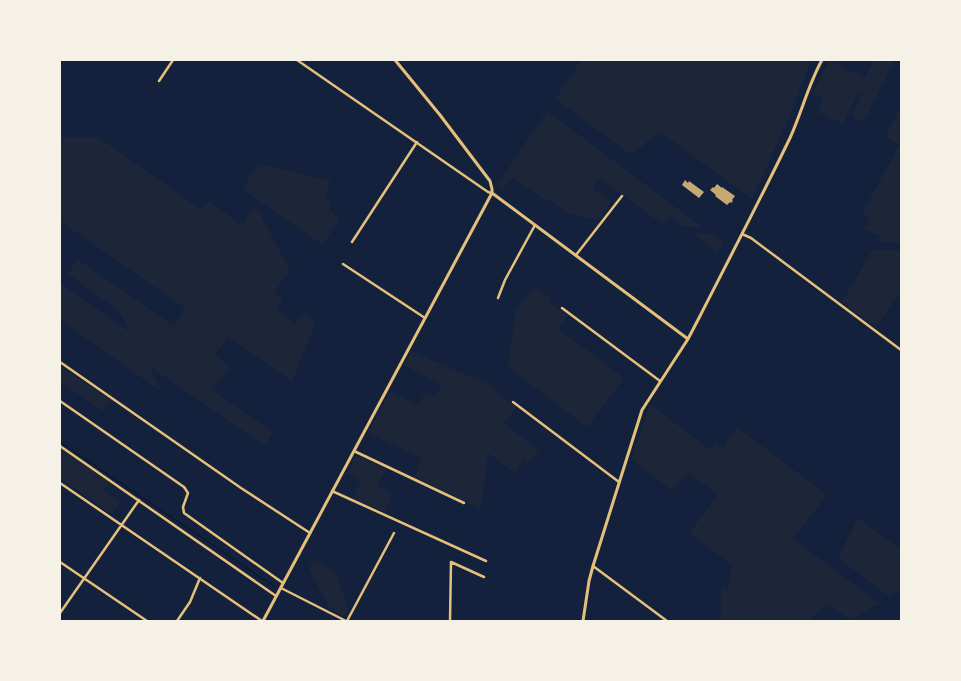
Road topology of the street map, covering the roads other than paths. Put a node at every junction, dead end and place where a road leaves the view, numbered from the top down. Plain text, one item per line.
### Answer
1 (172, 60) edge
2 (297, 60) edge
3 (395, 60) edge
4 (822, 60) edge
5 (159, 81) dead end
6 (417, 142) junction
7 (492, 193) junction
8 (622, 196) dead end
9 (536, 225) junction
10 (742, 234) junction
11 (352, 242) dead end
12 (576, 255) junction
13 (343, 264) dead end
14 (498, 298) dead end
15 (562, 308) dead end
16 (425, 318) junction
17 (688, 338) junction
18 (901, 350) edge
19 (60, 362) edge
20 (660, 381) junction
21 (60, 401) edge
22 (513, 402) dead end
23 (60, 446) edge
24 (354, 451) junction
25 (619, 482) junction
26 (60, 483) edge
27 (332, 491) junction
28 (139, 500) junction
29 (464, 503) dead end
30 (121, 524) junction
31 (310, 533) junction
32 (394, 533) dead end
33 (60, 562) edge
34 (486, 562) dead end
35 (593, 566) junction
36 (484, 577) dead end
37 (200, 578) junction
38 (85, 579) junction
39 (283, 583) junction
40 (280, 588) junction
41 (276, 596) junction
42 (60, 613) edge
43 (147, 621) edge
44 (178, 621) edge
45 (262, 621) edge
46 (346, 621) edge
47 (450, 621) edge
48 (583, 621) edge
49 (667, 621) edge

1 - 5 street
2 - 6 street
3 - 7 street
4 - 10 street
6 - 7 street
6 - 11 street
7 - 9 street
7 - 16 street
8 - 12 street
9 - 12 street
9 - 14 street
10 - 17 street
10 - 18 street
12 - 17 street
13 - 16 street
15 - 20 street
16 - 24 street
17 - 20 street
19 - 31 street
20 - 25 street
21 - 39 street
22 - 25 street
23 - 28 street
24 - 27 street
24 - 29 street
25 - 35 street
26 - 30 street
27 - 31 street
27 - 34 street
28 - 30 street
28 - 41 street
30 - 37 street
30 - 38 street
31 - 39 street
32 - 46 street
33 - 38 street
35 - 48 street
35 - 49 street
36 - 47 street
37 - 44 street
37 - 45 street
38 - 42 street
38 - 43 street
39 - 40 street
40 - 41 street
40 - 46 street
41 - 45 street

